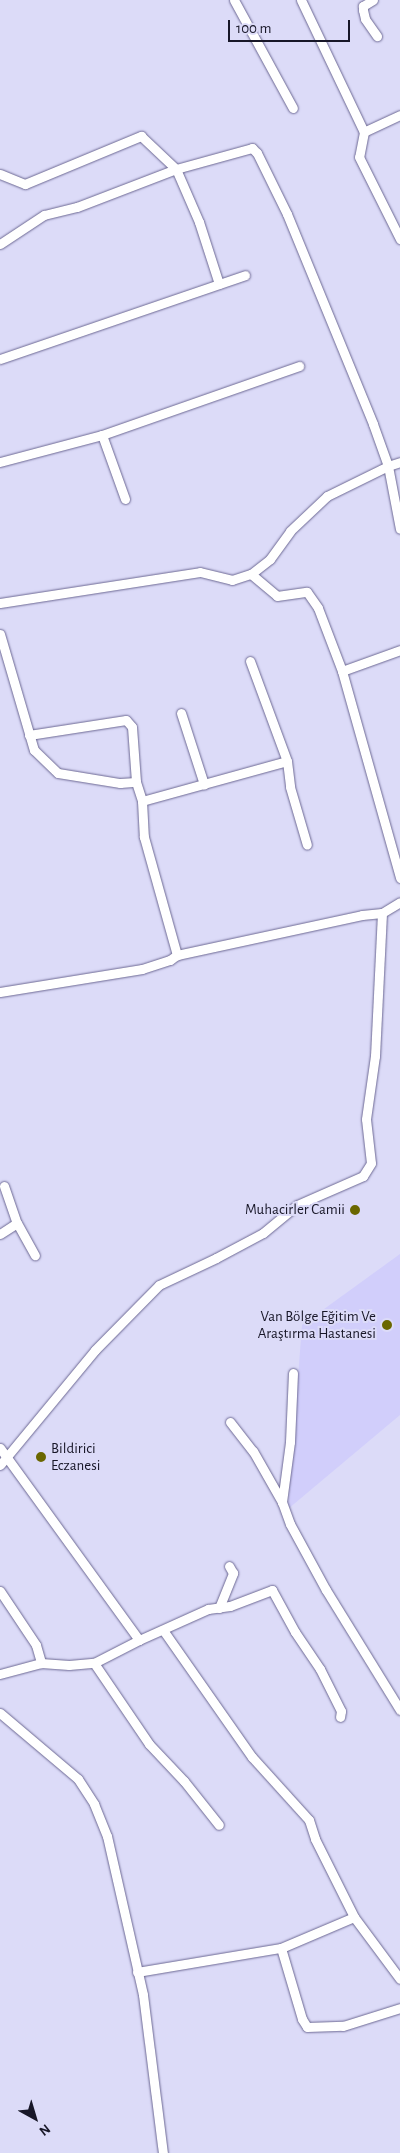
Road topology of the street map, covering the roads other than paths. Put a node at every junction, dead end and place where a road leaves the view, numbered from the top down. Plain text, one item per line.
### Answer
1 (234, 0) edge
2 (301, 0) edge
3 (373, 0) edge
4 (377, 36) dead end
5 (293, 108) dead end
6 (400, 115) edge
7 (364, 132) junction
8 (176, 169) junction
9 (0, 174) edge
10 (400, 239) edge
11 (0, 244) edge
12 (245, 276) dead end
13 (219, 284) junction
14 (0, 359) edge
15 (299, 366) dead end
16 (102, 435) junction
17 (0, 462) edge
18 (400, 462) edge
19 (388, 466) junction
20 (126, 499) dead end
21 (400, 528) edge
22 (251, 574) junction
23 (0, 603) edge
24 (0, 634) edge
25 (400, 650) edge
26 (250, 661) dead end
27 (342, 671) junction
28 (181, 713) dead end
29 (28, 735) junction
30 (287, 761) junction
31 (136, 782) junction
32 (204, 784) junction
33 (142, 801) junction
34 (307, 845) dead end
35 (400, 878) edge
36 (400, 902) edge
37 (382, 913) junction
38 (177, 955) junction
39 (0, 992) edge
40 (4, 1186) dead end
41 (17, 1223) junction
42 (0, 1234) edge
43 (35, 1255) dead end
44 (294, 1374) dead end
45 (230, 1422) dead end
46 (0, 1448) edge
47 (7, 1457) junction
48 (0, 1465) edge
49 (282, 1502) junction
50 (229, 1566) dead end
51 (0, 1591) edge
52 (219, 1608) junction
53 (163, 1630) junction
54 (138, 1640) junction
55 (41, 1663) junction
56 (94, 1663) junction
57 (0, 1674) edge
58 (400, 1710) edge
59 (0, 1713) edge
60 (340, 1717) dead end
61 (219, 1825) dead end
62 (354, 1917) junction
63 (281, 1948) junction
64 (137, 1972) junction
65 (400, 1978) edge
66 (400, 2008) edge
67 (163, 2153) edge

1 - 5 street
2 - 7 street
3 - 4 street
6 - 7 street
7 - 10 street
8 - 9 street
8 - 11 street
8 - 13 street
8 - 19 street
12 - 13 street
13 - 14 street
15 - 16 street
16 - 17 street
16 - 20 street
18 - 19 street
19 - 21 street
19 - 22 street
22 - 23 street
22 - 27 street
24 - 29 street
25 - 27 street
26 - 30 street
27 - 35 street
28 - 32 street
29 - 31 street
29 - 31 street
30 - 32 street
30 - 34 street
31 - 33 street
32 - 33 street
33 - 38 street
36 - 37 street
37 - 38 street
37 - 47 street
38 - 39 street
40 - 41 street
41 - 42 street
41 - 43 street
44 - 49 street
45 - 49 street
46 - 47 street
47 - 48 street
47 - 54 street
49 - 58 street
50 - 52 street
51 - 55 street
52 - 53 street
52 - 60 street
53 - 54 street
53 - 62 street
54 - 56 street
55 - 56 street
55 - 57 street
56 - 61 street
59 - 64 street
62 - 63 street
62 - 65 street
63 - 64 street
63 - 66 street
64 - 67 street

